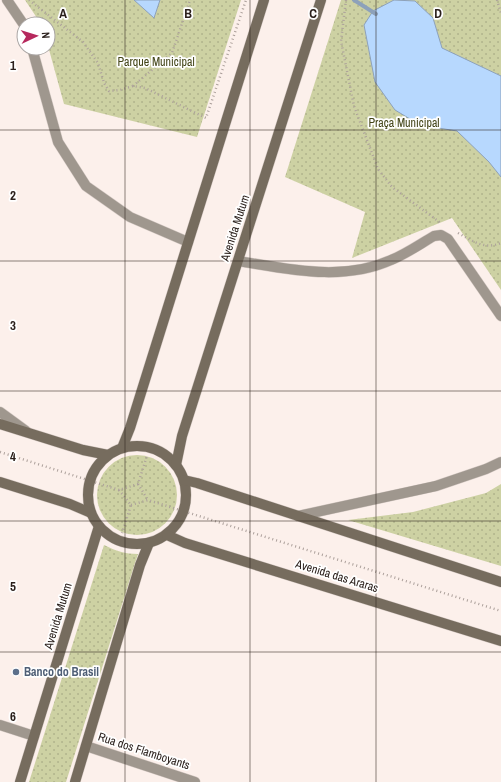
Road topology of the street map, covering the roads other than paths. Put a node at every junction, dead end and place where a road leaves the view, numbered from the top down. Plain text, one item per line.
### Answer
1 (7, 0) edge
2 (264, 0) edge
3 (321, 0) edge
4 (18, 16) edge
5 (34, 56) edge
6 (188, 242) junction
7 (238, 260) junction
8 (501, 316) edge
9 (0, 412) edge
10 (0, 424) edge
11 (27, 433) junction
12 (122, 448) junction
13 (108, 455) junction
14 (501, 462) edge
15 (176, 465) junction
16 (184, 480) junction
17 (0, 482) edge
18 (91, 512) junction
19 (298, 516) junction
20 (99, 526) junction
21 (167, 535) junction
22 (149, 543) junction
23 (501, 582) edge
24 (501, 641) edge
25 (0, 725) edge
26 (34, 736) junction
27 (86, 746) junction
28 (20, 782) edge
29 (75, 782) edge
30 (195, 782) edge

1 - 4 street
2 - 6 street
3 - 7 street, Avenida Mutum
5 - 6 street
6 - 12 street
7 - 8 street
7 - 15 street, Avenida Mutum
9 - 11 street
10 - 11 street
11 - 13 street
12 - 13 street
12 - 15 street
13 - 18 street
14 - 19 street
15 - 16 street
16 - 19 street
16 - 21 street
17 - 18 street
18 - 20 street
19 - 23 street
20 - 22 street
20 - 26 street, Avenida Mutum
21 - 22 street
21 - 24 street, Avenida das Araras
22 - 27 street
25 - 26 street
26 - 28 street, Avenida Mutum
27 - 29 street
27 - 30 street, Rua dos Flamboyants

